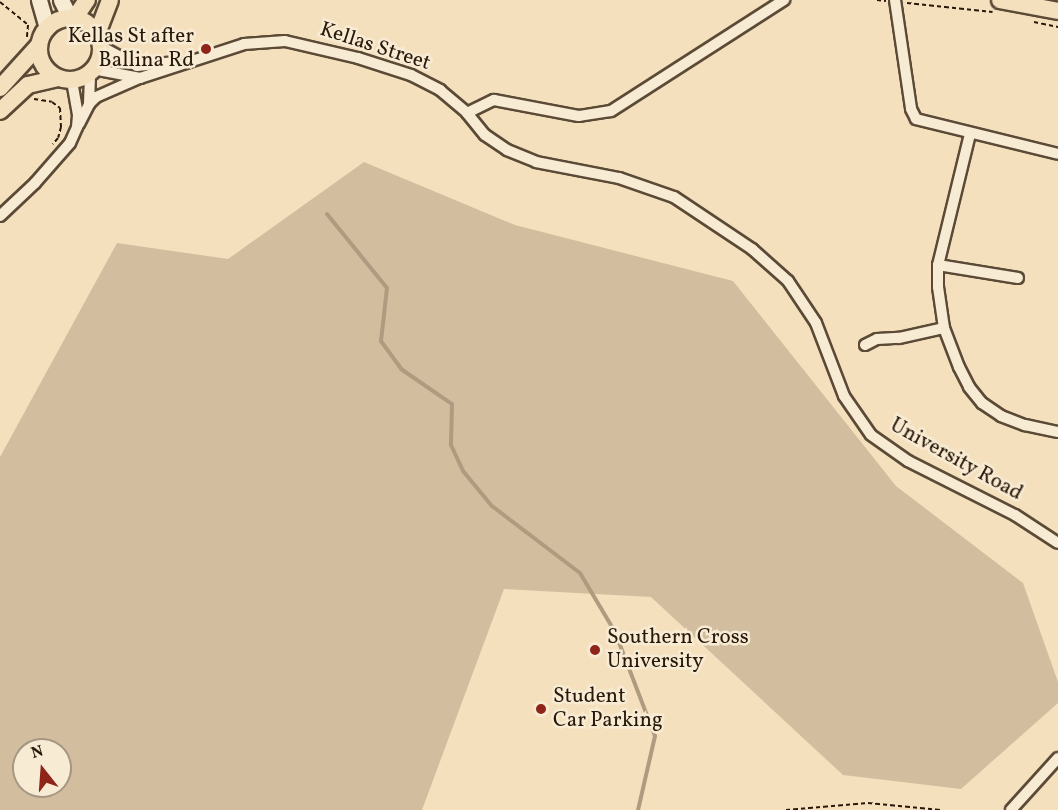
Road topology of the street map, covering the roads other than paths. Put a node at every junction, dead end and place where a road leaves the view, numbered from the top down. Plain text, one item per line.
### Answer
1 (39, 0) edge
2 (61, 0) edge
3 (87, 0) edge
4 (110, 0) edge
5 (784, 0) edge
6 (895, 1) edge
7 (998, 6) edge
8 (1058, 11) edge
9 (72, 19) junction
10 (47, 28) junction
11 (103, 36) junction
12 (39, 45) junction
13 (198, 59) junction
14 (91, 71) junction
15 (140, 78) junction
16 (65, 79) junction
17 (0, 88) edge
18 (89, 104) junction
19 (0, 111) edge
20 (467, 113) junction
21 (77, 126) junction
22 (970, 134) junction
23 (1058, 154) edge
24 (0, 216) edge
25 (938, 265) junction
26 (1018, 278) dead end
27 (944, 328) junction
28 (865, 345) dead end
29 (1058, 432) edge
30 (1057, 539) edge
31 (1058, 758) edge
32 (1011, 810) edge

1 - 10 main road
2 - 9 main road
3 - 9 main road
4 - 11 main road
5 - 20 street
6 - 22 street
7 - 8 main road
9 - 10 main road
9 - 11 main road
10 - 12 main road
11 - 13 street, Kellas Street
11 - 14 main road
12 - 16 main road
12 - 17 main road
13 - 15 street, Kellas Street
13 - 20 street, Kellas Street
14 - 15 street, Kellas Street
14 - 16 main road
14 - 18 street
15 - 18 street, Kellas Street
16 - 19 main road
16 - 21 street
18 - 21 street, Kellas Street
20 - 30 street, University Road
21 - 24 street, Kellas Street
22 - 23 street
22 - 25 street
25 - 26 street
25 - 27 street
27 - 28 street
27 - 29 street
31 - 32 street

